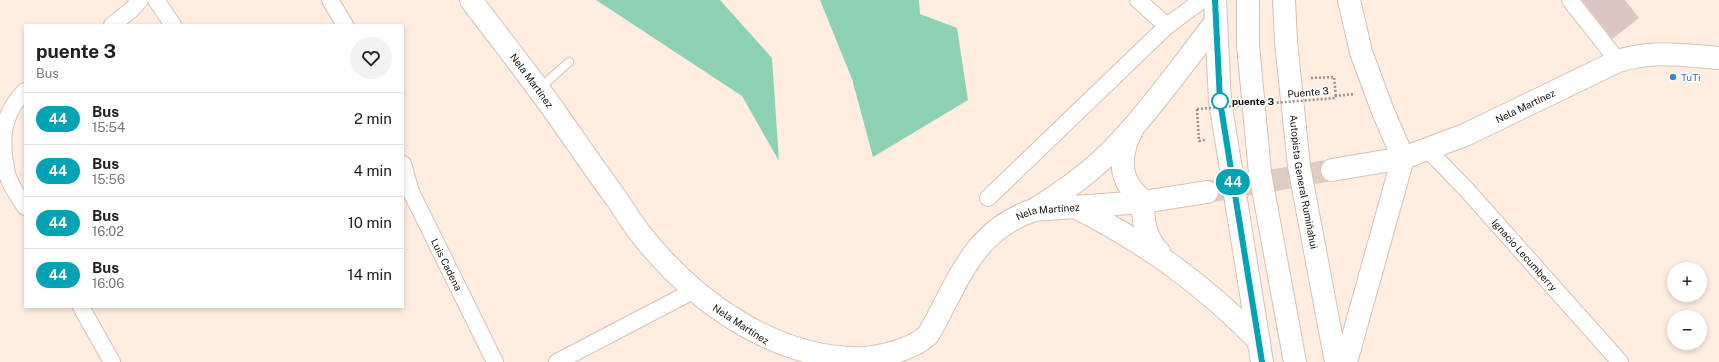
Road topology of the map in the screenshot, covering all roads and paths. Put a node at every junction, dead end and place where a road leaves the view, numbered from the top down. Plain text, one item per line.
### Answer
1 (140, 0) edge
2 (156, 0) edge
3 (330, 0) edge
4 (471, 0) edge
5 (1138, 0) edge
6 (1202, 0) edge
7 (1215, 0) edge
8 (1248, 0) edge
9 (1284, 0) edge
10 (1349, 0) edge
11 (1570, 0) edge
12 (1215, 23) junction
13 (113, 24) edge
14 (172, 24) edge
15 (344, 24) edge
16 (1167, 26) junction
17 (1719, 58) edge
18 (1618, 61) junction
19 (569, 62) dead end
20 (1334, 77) dead end
21 (539, 89) junction
22 (24, 92) edge
23 (1346, 95) dead end
24 (1335, 96) junction
25 (1140, 119) junction
26 (1200, 141) dead end
27 (1427, 149) junction
28 (1403, 158) junction
29 (404, 168) edge
30 (1332, 170) tunnel mouth
31 (1207, 192) tunnel mouth
32 (988, 198) dead end
33 (1143, 202) junction
34 (24, 205) edge
35 (1073, 206) junction
36 (1034, 210) junction
37 (1167, 261) junction
38 (693, 291) junction
39 (82, 308) edge
40 (1260, 352) edge
41 (882, 359) edge
42 (112, 362) edge
43 (495, 362) edge
44 (557, 362) edge
45 (1295, 362) edge
46 (1336, 362) edge
47 (1346, 362) edge
48 (1620, 362) edge

1 - 13 street
2 - 14 street
3 - 15 street
4 - 21 main road, Nela Martínez
5 - 16 street
6 - 16 street
7 - 12 main road
8 - 45 main road
9 - 46 main road, Autopista General Rumiñahui
10 - 28 main road
11 - 18 street
12 - 25 main road
12 - 40 main road
16 - 32 street
17 - 18 main road, Nela Martínez
18 - 27 main road, Nela Martínez
19 - 21 lane
20 - 24 path, Puente 3
21 - 38 main road, Nela Martínez
22 - 34 street
23 - 24 path
24 - 26 path, Puente 3, bridge
25 - 33 main road
25 - 36 main road
27 - 28 main road, Nela Martínez
27 - 48 street, Ignacio Lecumberry
28 - 30 main road, Nela Martínez
28 - 47 main road
29 - 43 street, Luis Cadena
31 - 33 main road, Nela Martínez
33 - 35 main road, Nela Martínez
33 - 37 main road
35 - 36 main road, Nela Martínez
35 - 37 main road
36 - 41 main road, Nela Martínez
37 - 40 main road
38 - 41 main road, Nela Martínez
38 - 44 street
39 - 42 street

